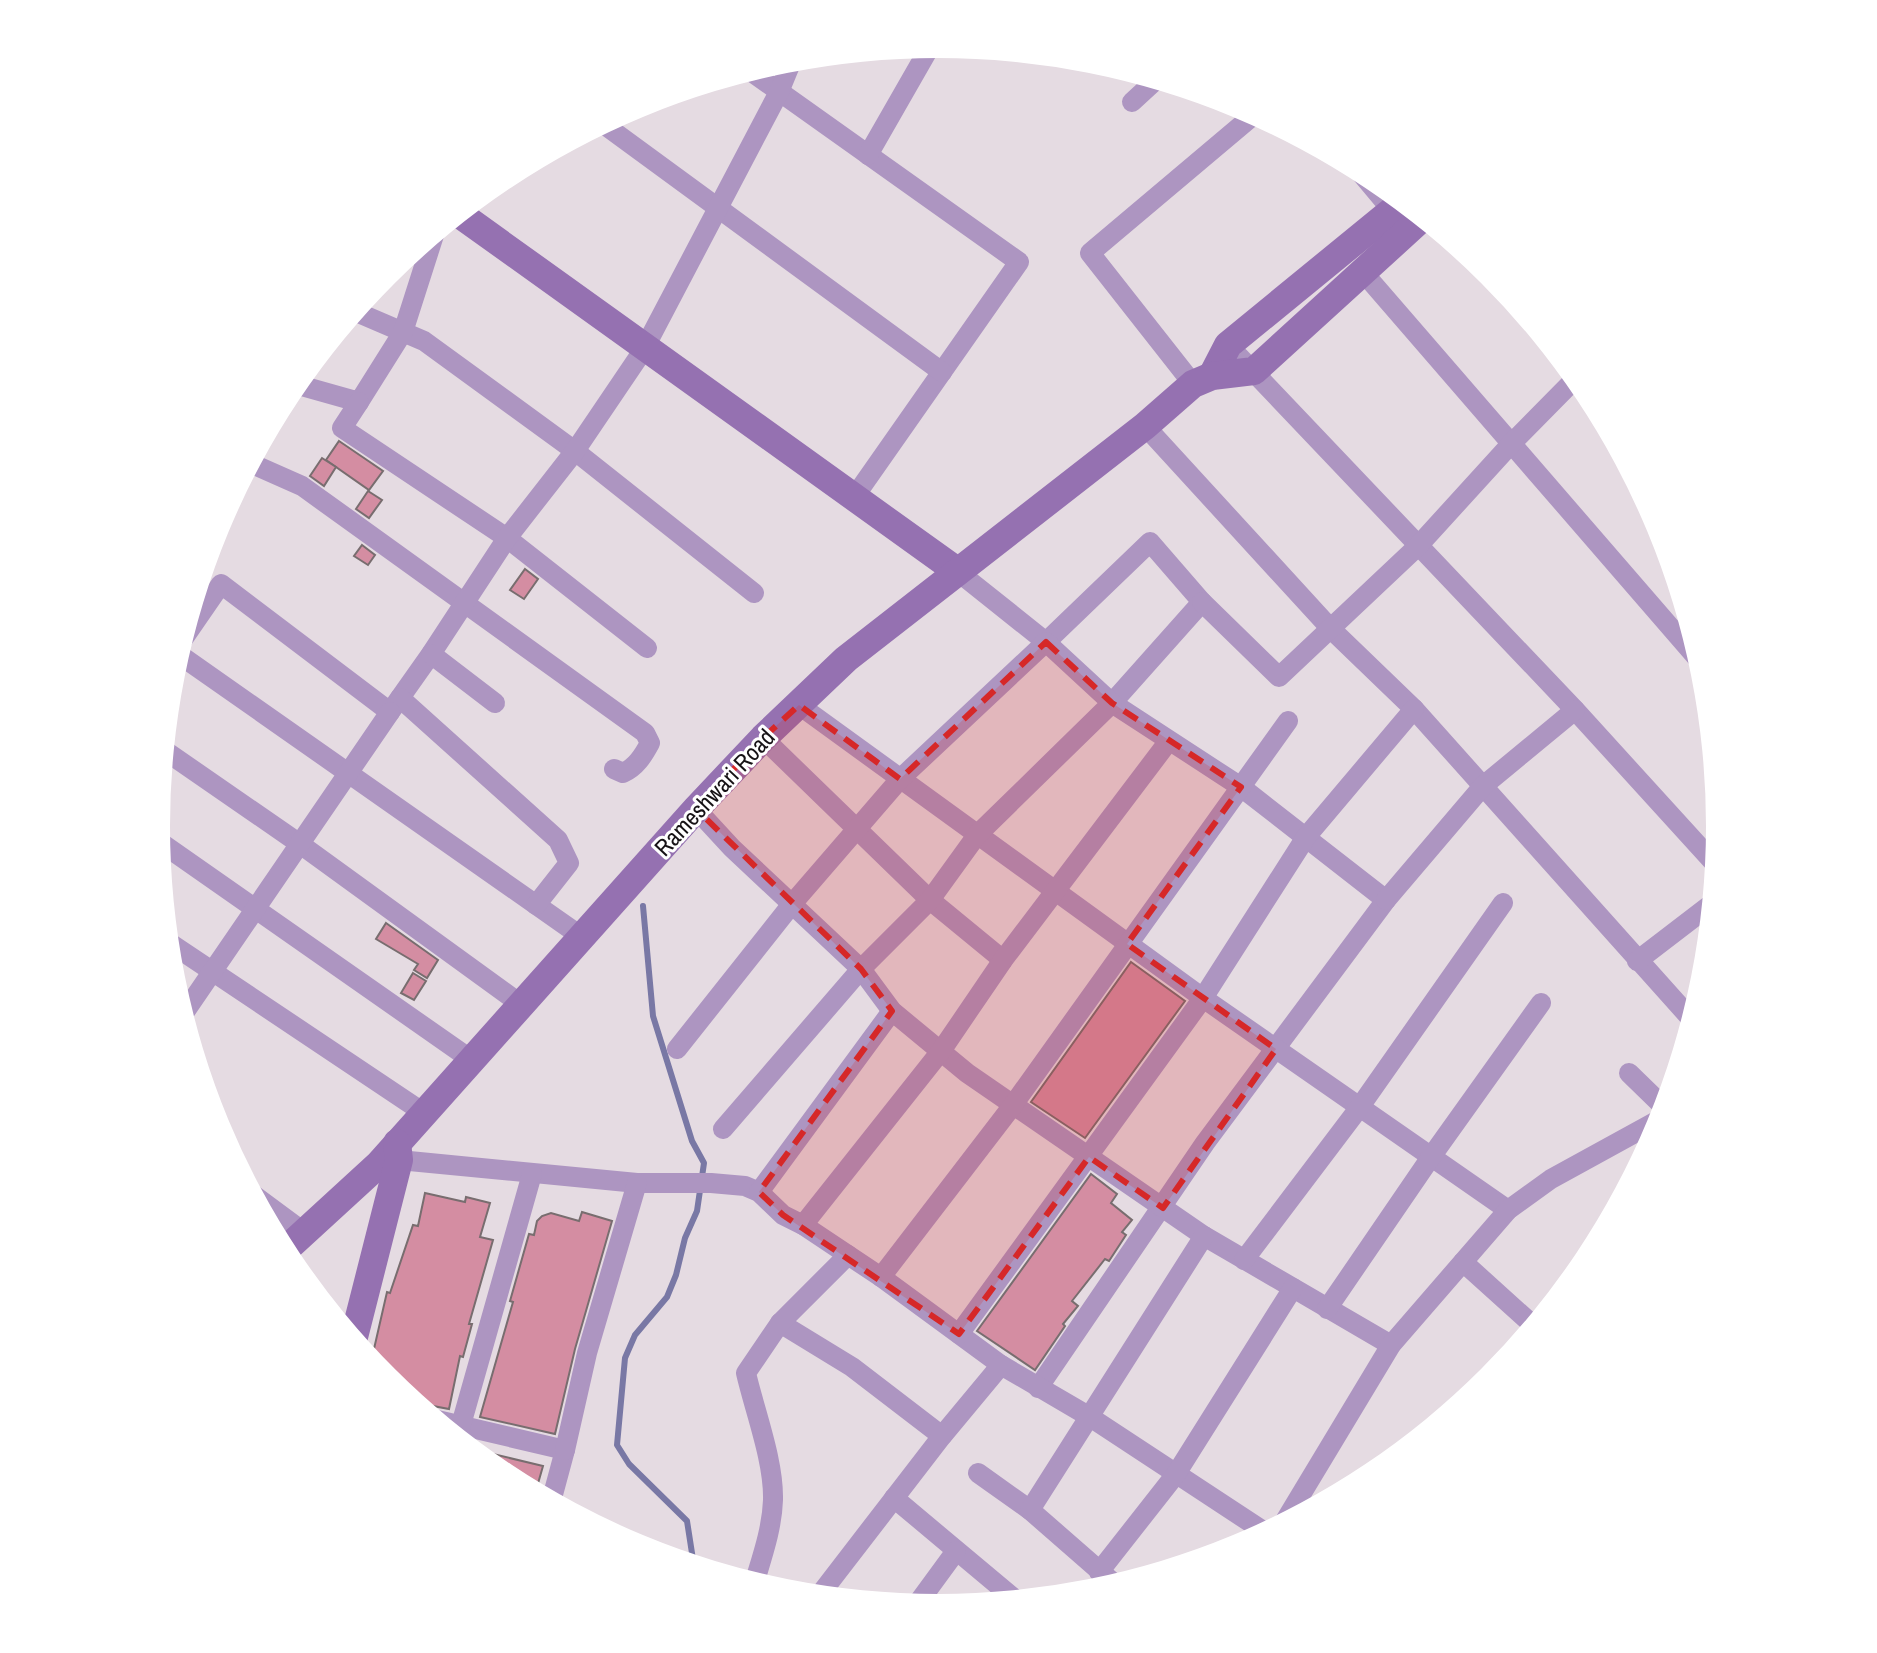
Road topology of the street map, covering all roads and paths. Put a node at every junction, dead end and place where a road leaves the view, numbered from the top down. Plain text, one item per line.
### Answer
1 (923, 59) edge
2 (787, 74) edge
3 (762, 79) edge
4 (1148, 87) edge
5 (779, 92) junction
6 (1132, 102) dead end
7 (1246, 122) edge
8 (613, 131) edge
9 (868, 155) junction
10 (718, 208) junction
11 (1405, 216) edge
12 (1406, 217) edge
13 (467, 220) edge
14 (423, 257) edge
15 (1362, 271) junction
16 (365, 316) edge
17 (403, 332) junction
18 (1228, 345) junction
19 (644, 349) junction
20 (1254, 371) junction
21 (942, 372) junction
22 (1202, 380) junction
23 (1568, 387) edge
24 (309, 388) edge
25 (359, 402) junction
26 (1145, 426) junction
27 (1512, 445) junction
28 (575, 451) junction
29 (260, 467) edge
30 (855, 496) junction
31 (507, 538) junction
32 (1418, 546) junction
33 (957, 571) junction
34 (754, 593) dead end
35 (463, 601) junction
36 (1202, 602) junction
37 (200, 614) edge
38 (1331, 629) junction
39 (1046, 642) junction
40 (1684, 644) edge
41 (647, 648) dead end
42 (431, 654) junction
43 (189, 661) edge
44 (495, 703) dead end
45 (1112, 703) junction
46 (395, 705) junction
47 (799, 705) junction
48 (1414, 709) junction
49 (1575, 710) junction
50 (1288, 721) dead end
51 (763, 738) junction
52 (1168, 742) junction
53 (174, 757) edge
54 (614, 769) dead end
55 (348, 772) junction
56 (900, 779) junction
57 (1483, 786) junction
58 (1241, 787) junction
59 (696, 809) junction
60 (857, 828) junction
61 (977, 835) junction
62 (1306, 837) junction
63 (300, 844) junction
64 (171, 850) edge
65 (1706, 854) edge
66 (1056, 891) junction
67 (930, 900) junction
68 (1386, 900) junction
69 (1503, 903) dead end
70 (792, 904) junction
71 (536, 905) junction
72 (257, 910) junction
73 (1702, 912) edge
74 (582, 937) junction
75 (1127, 944) junction
76 (181, 950) edge
77 (1003, 960) junction
78 (1637, 961) junction
79 (861, 969) junction
80 (214, 971) junction
81 (1203, 998) junction
82 (191, 1003) edge
83 (1541, 1003) dead end
84 (522, 1005) junction
85 (892, 1011) junction
86 (1684, 1011) edge
87 (677, 1049) dead end
88 (1276, 1049) junction
89 (941, 1051) junction
90 (473, 1061) junction
91 (1629, 1073) dead end
92 (1657, 1100) edge
93 (1013, 1105) junction
94 (1359, 1108) junction
95 (424, 1113) junction
96 (1646, 1127) edge
97 (723, 1129) dead end
98 (398, 1152) junction
99 (1089, 1157) junction
100 (1431, 1157) junction
101 (532, 1174) junction
102 (637, 1183) junction
103 (759, 1192) junction
104 (271, 1208) edge
105 (1163, 1208) junction
106 (1508, 1210) junction
107 (803, 1225) junction
108 (305, 1233) junction
109 (1204, 1236) junction
110 (294, 1243) edge
111 (848, 1255) junction
112 (1244, 1260) junction
113 (1463, 1262) junction
114 (881, 1277) junction
115 (1293, 1288) junction
116 (1327, 1309) junction
117 (1527, 1320) edge
118 (780, 1323) junction
119 (356, 1327) edge
120 (959, 1334) junction
121 (1391, 1345) junction
122 (1001, 1365) junction
123 (1038, 1388) junction
124 (1090, 1417) junction
125 (460, 1427) edge
126 (468, 1434) edge
127 (942, 1436) junction
128 (565, 1450) junction
129 (978, 1473) dead end
130 (1176, 1474) junction
131 (554, 1492) edge
132 (894, 1498) junction
133 (1293, 1508) edge
134 (1030, 1510) junction
135 (1256, 1526) edge
136 (956, 1551) junction
137 (1099, 1572) junction
138 (757, 1573) edge
139 (1105, 1576) edge
140 (826, 1586) edge
141 (1005, 1591) edge
142 (924, 1594) edge

1 - 9 street
2 - 5 street
3 - 5 street
4 - 6 street
5 - 9 street
5 - 10 street
7 - 22 street
8 - 10 street
9 - 21 street
10 - 19 street
10 - 21 street
11 - 18 main road
12 - 15 main road
13 - 19 main road
14 - 17 street
15 - 20 main road
15 - 27 street
16 - 17 street
17 - 25 street
17 - 28 street
18 - 20 street
18 - 22 main road
19 - 28 street
19 - 30 main road
20 - 22 main road
20 - 32 street
21 - 30 street
22 - 26 main road, Rameshwari Road
23 - 27 street
24 - 25 street
25 - 31 street
26 - 33 main road, Rameshwari Road
26 - 38 street
27 - 32 street
27 - 40 street
28 - 31 street
28 - 34 street
29 - 35 street
30 - 33 main road
31 - 35 street
31 - 41 street
32 - 38 street
32 - 49 street
33 - 39 street
33 - 47 main road, Rameshwari Road
35 - 42 street
35 - 54 street
36 - 38 street
36 - 39 street
36 - 45 street
37 - 46 street
38 - 48 street
39 - 45 street
39 - 56 street
42 - 44 street
42 - 46 street
43 - 55 street
45 - 52 street
45 - 61 street
46 - 55 street
46 - 71 street
47 - 51 main road, Rameshwari Road
47 - 56 street
48 - 57 street
48 - 62 street
49 - 57 street
49 - 65 street
50 - 58 street
51 - 59 main road, Rameshwari Road
51 - 60 street
52 - 58 street
52 - 66 street
53 - 63 street
55 - 63 street
55 - 71 street
56 - 60 street
56 - 61 street
57 - 68 street
57 - 78 street
58 - 62 street
58 - 75 street
59 - 70 street
59 - 74 main road, Rameshwari Road
60 - 67 street
60 - 70 street
61 - 66 street
61 - 67 street
62 - 68 street
62 - 81 street
63 - 72 street
63 - 84 street
64 - 72 street
66 - 75 street
66 - 77 street
67 - 77 street
67 - 79 street
68 - 88 street
69 - 94 street
70 - 79 street
70 - 87 street
71 - 74 street
72 - 80 street
72 - 90 street
73 - 78 street
74 - 84 main road, Rameshwari Road
75 - 81 street
75 - 93 street
76 - 80 street
77 - 89 street
78 - 86 street
79 - 85 street
79 - 97 street
80 - 82 street
80 - 95 street
81 - 88 street
81 - 99 street
83 - 100 street
84 - 90 main road, Rameshwari Road
85 - 89 street
85 - 103 street
88 - 94 street
88 - 105 street
89 - 93 street
89 - 107 street
90 - 95 main road, Rameshwari Road
91 - 92 street
93 - 99 street
93 - 114 street
94 - 100 street
94 - 112 street
95 - 98 main road, Rameshwari Road
96 - 106 street
98 - 101 street
98 - 108 main road, Rameshwari Road
98 - 119 main road
99 - 105 street
99 - 120 street
100 - 106 street
100 - 116 street
101 - 102 street
101 - 125 street
102 - 103 street
102 - 128 street
103 - 107 street
104 - 108 street
105 - 109 street
105 - 123 street
106 - 113 street
107 - 111 street
108 - 110 main road, Rameshwari Road
109 - 112 street
109 - 124 street
111 - 114 street
111 - 118 street
112 - 115 street
113 - 117 street
113 - 121 street
114 - 120 street
115 - 116 street
115 - 130 street
116 - 121 street
118 - 127 street
118 - 138 street
120 - 122 street
121 - 133 street
122 - 123 street
122 - 127 street
123 - 124 street
124 - 130 street
124 - 134 street
126 - 128 street
127 - 132 street
128 - 131 street
129 - 134 street
130 - 135 street
130 - 137 street
132 - 136 street
132 - 140 street
134 - 137 street
136 - 141 street
136 - 142 street
137 - 139 street

